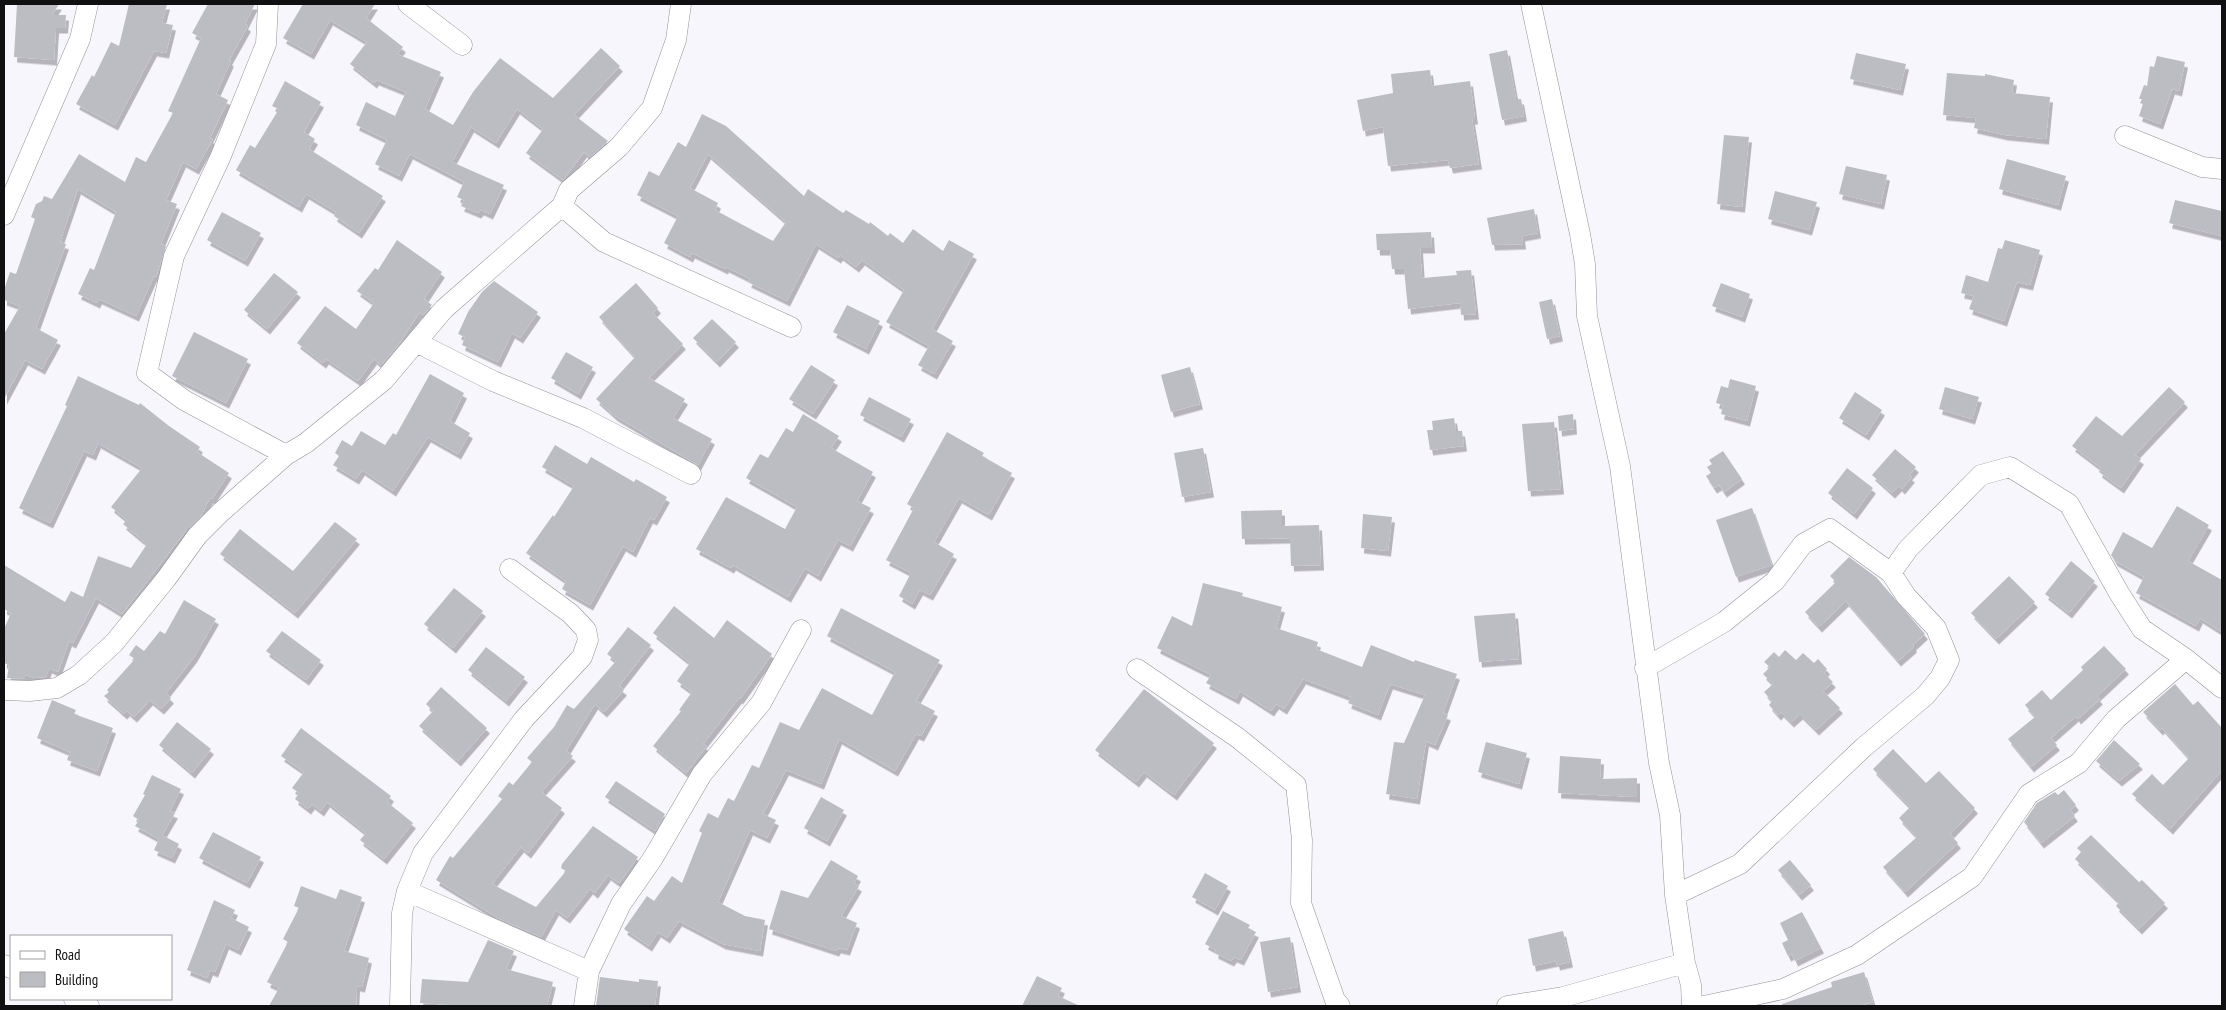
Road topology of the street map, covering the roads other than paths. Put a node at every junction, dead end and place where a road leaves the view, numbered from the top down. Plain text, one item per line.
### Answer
1 (88, 4) edge
2 (268, 4) edge
3 (408, 4) edge
4 (681, 4) edge
5 (1531, 4) edge
6 (462, 45) dead end
7 (2125, 136) dead end
8 (2222, 169) edge
9 (562, 206) junction
10 (4, 215) edge
11 (791, 327) dead end
12 (416, 342) junction
13 (286, 455) junction
14 (691, 474) dead end
15 (510, 569) dead end
16 (1891, 572) junction
17 (801, 630) dead end
18 (2186, 659) junction
19 (1645, 668) junction
20 (1137, 669) dead end
21 (2222, 688) edge
22 (4, 690) edge
23 (407, 891) junction
24 (1675, 895) junction
25 (1685, 963) junction
26 (589, 971) junction
27 (76, 1000) edge
28 (89, 1006) edge
29 (400, 1006) edge
30 (584, 1006) edge
31 (1340, 1006) edge
32 (1507, 1006) edge
33 (1692, 1006) edge
34 (1704, 1006) edge

1 - 10 street
2 - 13 street
3 - 6 street
4 - 9 street
5 - 19 street
7 - 8 street
9 - 11 street
9 - 12 street
12 - 13 street
12 - 14 street
13 - 22 street
15 - 23 street
16 - 18 street
16 - 19 street
16 - 24 street
17 - 26 street
18 - 21 street
18 - 34 street
19 - 24 street
20 - 31 street
23 - 26 street
23 - 29 street
24 - 25 street
25 - 32 street
25 - 33 street
26 - 30 street
27 - 28 street

